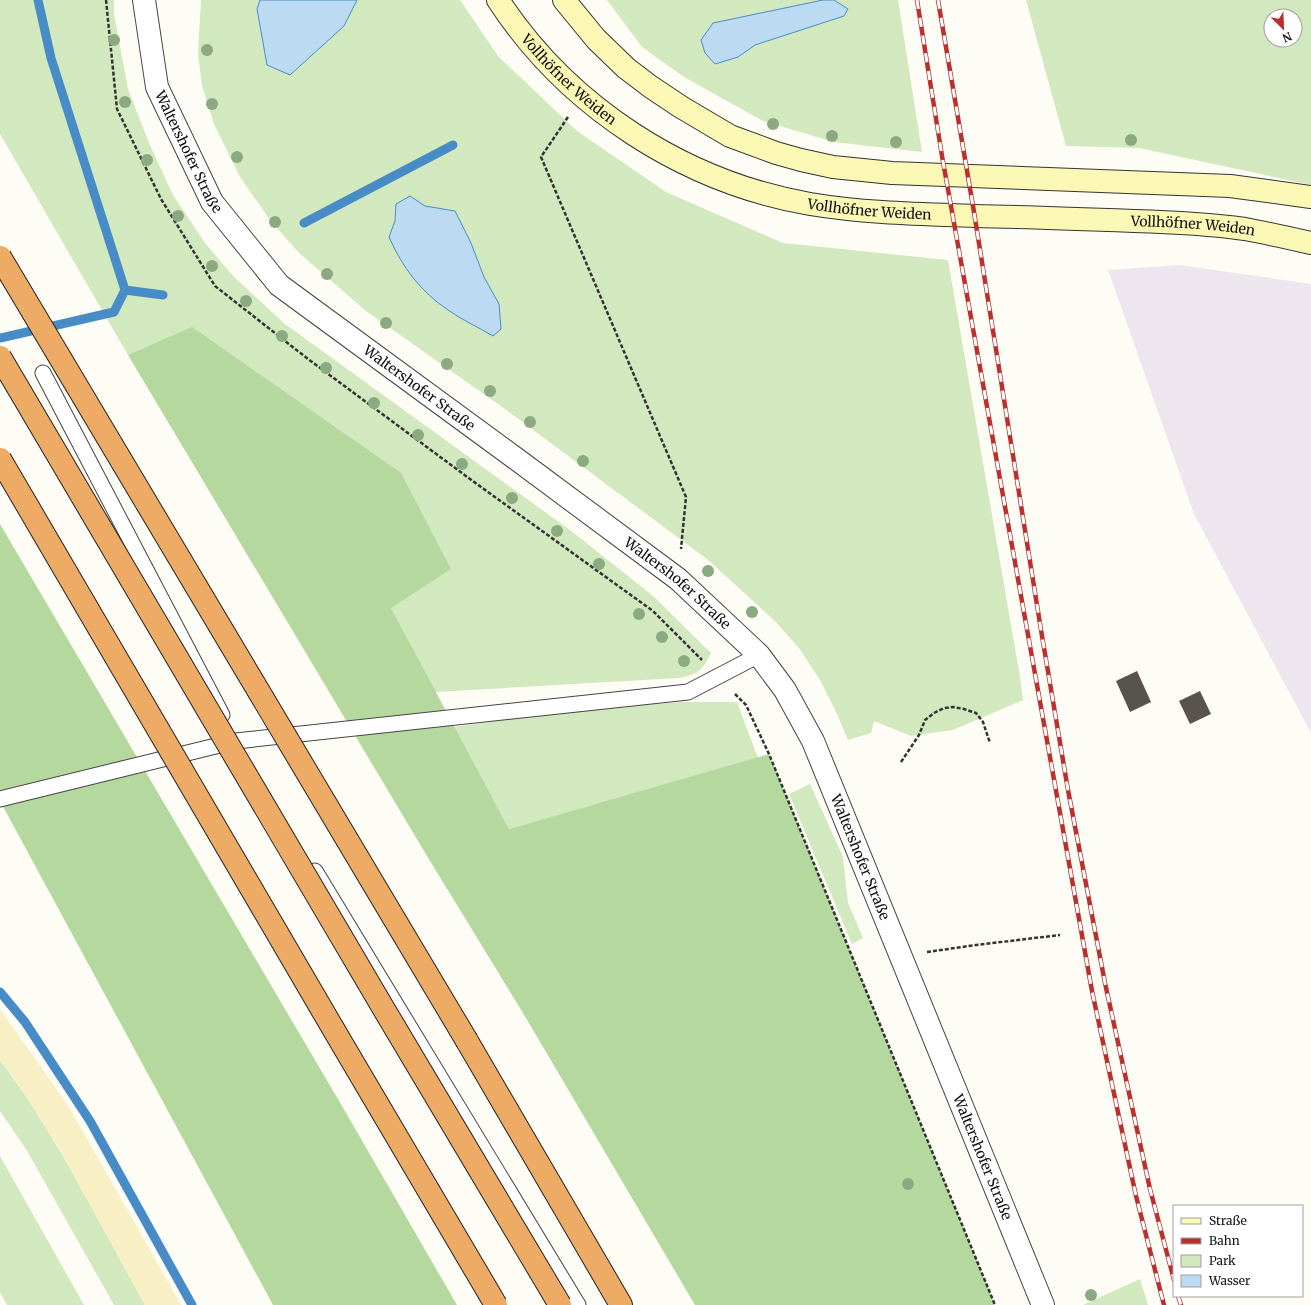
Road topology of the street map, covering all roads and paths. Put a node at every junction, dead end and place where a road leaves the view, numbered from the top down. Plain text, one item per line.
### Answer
1 (106, 0) edge
2 (144, 0) edge
3 (498, 0) edge
4 (564, 0) edge
5 (582, 95) junction
6 (1311, 197) edge
7 (1311, 243) edge
8 (0, 257) edge
9 (0, 357) edge
10 (43, 374) dead end
11 (0, 459) edge
12 (678, 579) junction
13 (759, 655) junction
14 (718, 677) junction
15 (236, 741) junction
16 (990, 743) dead end
17 (901, 762) dead end
18 (0, 799) edge
19 (1060, 934) dead end
20 (901, 956) junction
21 (496, 1305) edge
22 (560, 1305) edge
23 (578, 1305) edge
24 (621, 1305) edge
25 (995, 1305) edge
26 (1044, 1305) edge

1 - 14 path
2 - 12 street, Waltershofer Straße
3 - 5 main road, Vollhöfner Weiden
4 - 6 main road
5 - 7 main road, Vollhöfner Weiden
5 - 12 path
8 - 24 highway, bridge
9 - 22 highway, bridge
10 - 15 lane
11 - 21 highway, bridge
12 - 13 street, Waltershofer Straße
13 - 14 lane
13 - 20 street, Waltershofer Straße
14 - 15 lane
14 - 25 path
15 - 18 lane
15 - 23 lane
16 - 17 path
19 - 20 path
20 - 26 street, Waltershofer Straße

